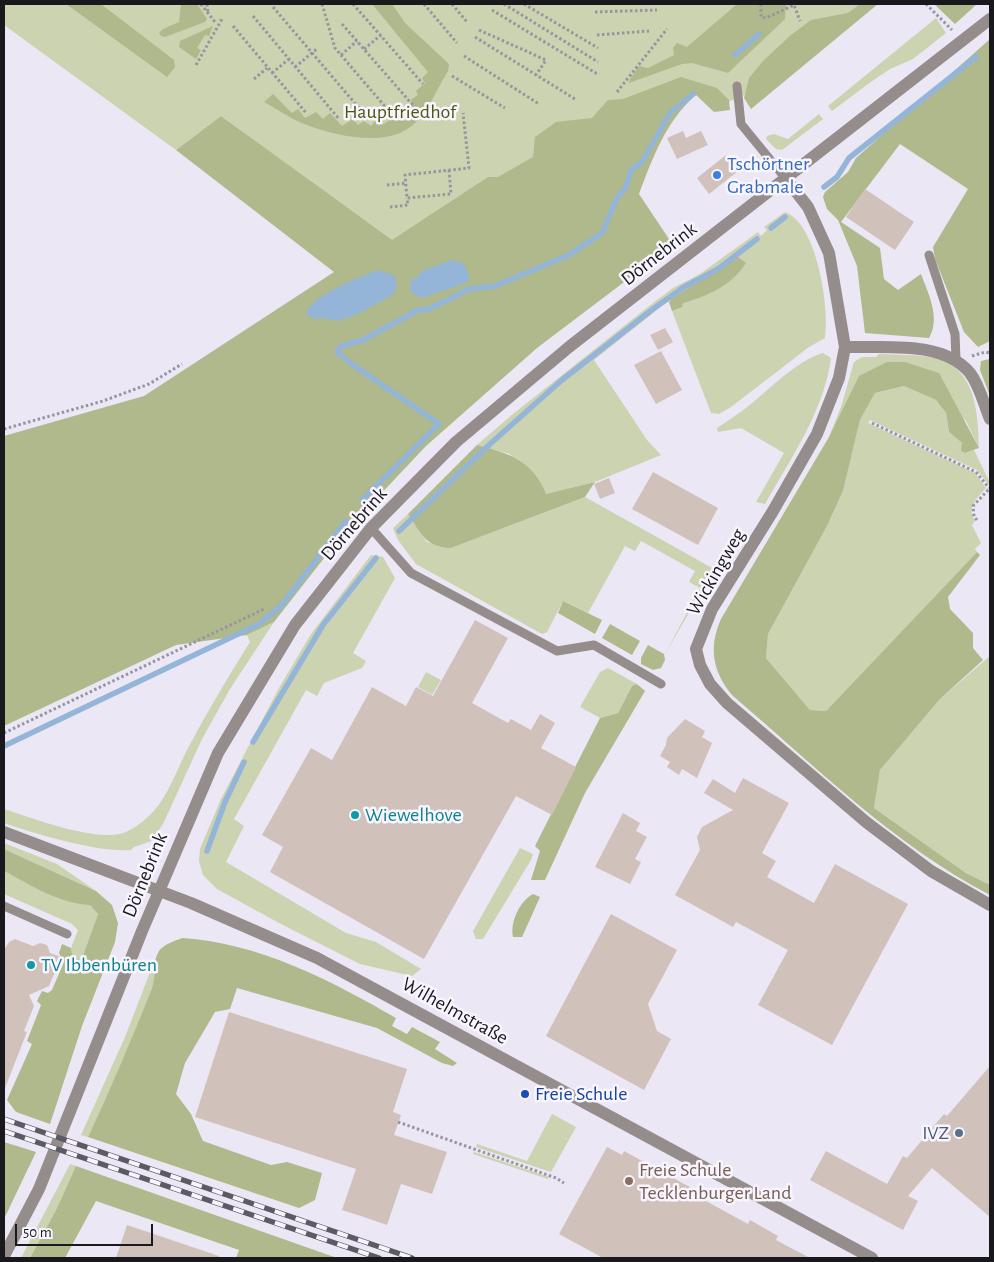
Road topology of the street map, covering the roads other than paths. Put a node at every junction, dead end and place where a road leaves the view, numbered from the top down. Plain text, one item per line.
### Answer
1 (990, 19) edge
2 (737, 86) dead end
3 (786, 179) junction
4 (929, 255) dead end
5 (845, 347) junction
6 (956, 360) junction
7 (990, 419) edge
8 (371, 528) junction
9 (662, 684) dead end
10 (4, 832) edge
11 (159, 891) junction
12 (990, 905) edge
13 (4, 906) edge
14 (67, 934) dead end
15 (4, 1256) edge
16 (872, 1258) edge

1 - 3 street, Dörnebrink
2 - 3 lane
3 - 5 street, Wickingweg
3 - 8 street, Dörnebrink
4 - 6 lane
5 - 6 street
5 - 12 street, Wickingweg
6 - 7 street
8 - 9 lane
8 - 11 street, Dörnebrink
10 - 11 street, Wilhelmstraße
11 - 15 street, Dörnebrink
11 - 16 street, Wilhelmstraße
13 - 14 lane

